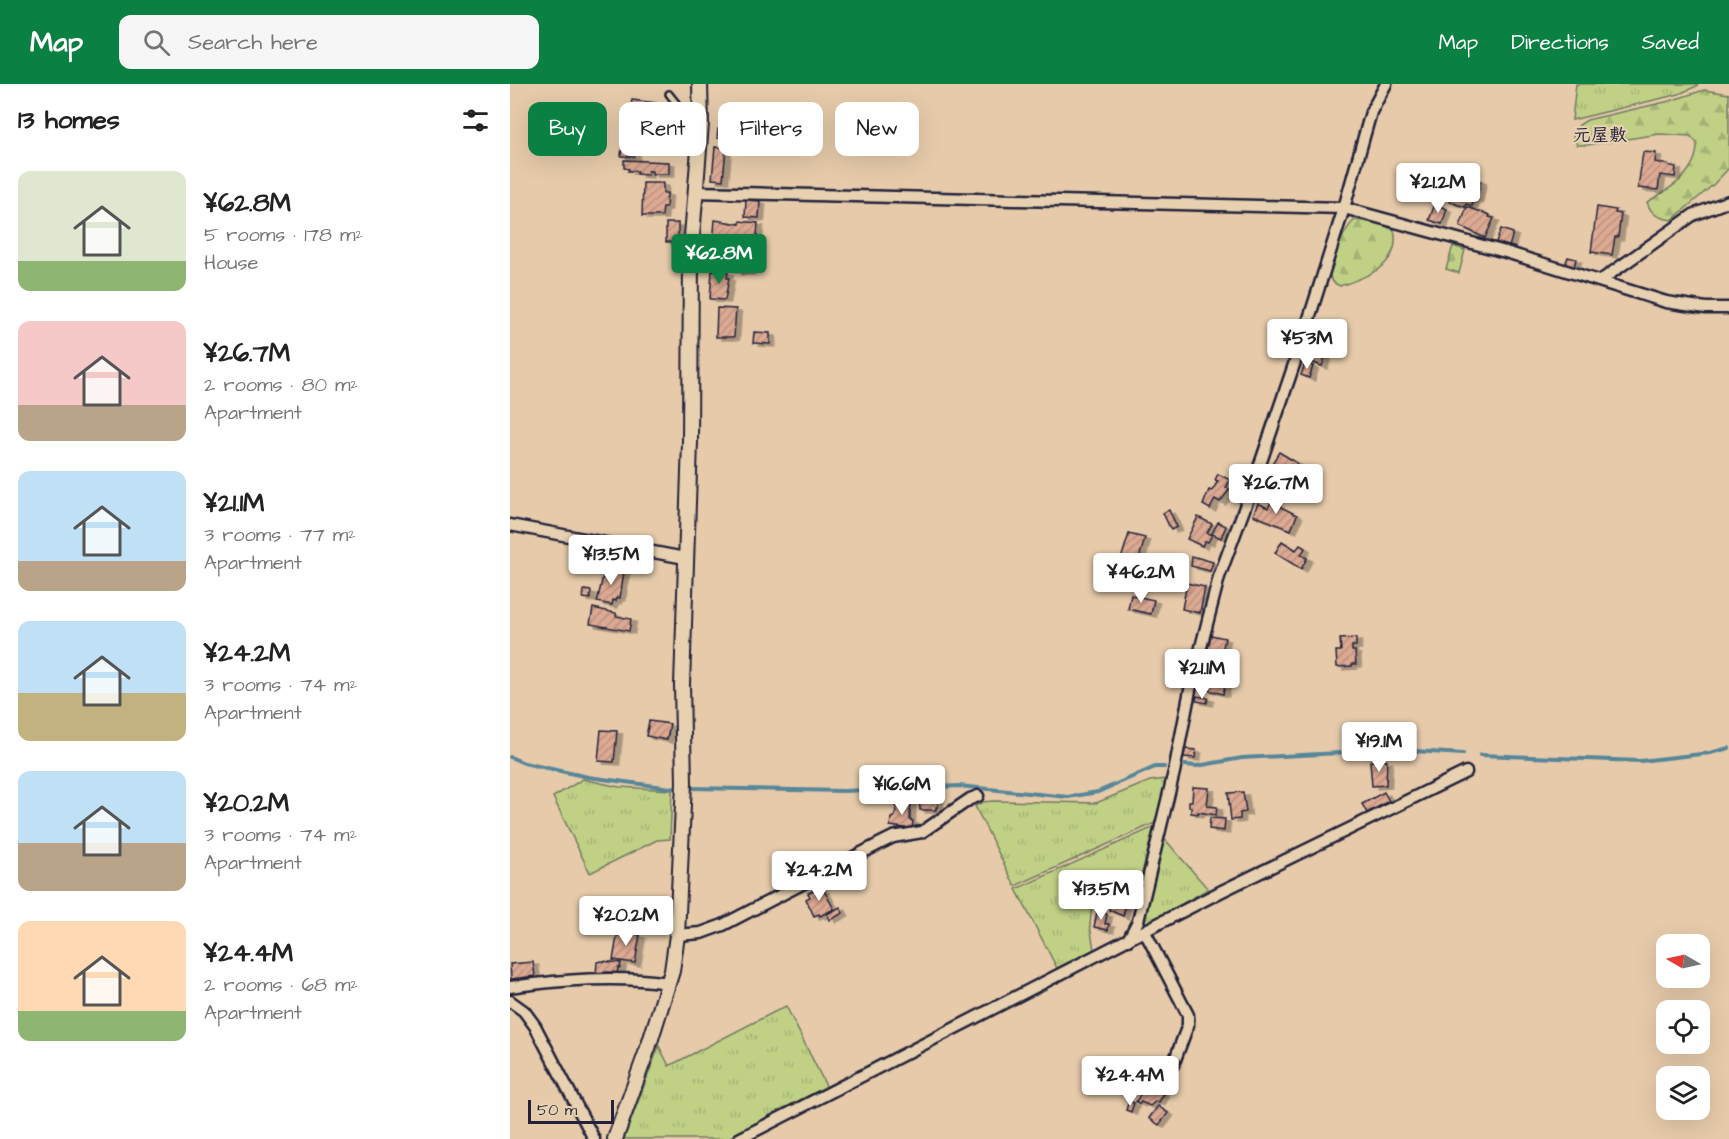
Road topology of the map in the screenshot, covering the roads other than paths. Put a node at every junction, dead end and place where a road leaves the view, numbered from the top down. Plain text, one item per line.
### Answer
1 (700, 84) edge
2 (1386, 84) edge
3 (669, 94) dead end
4 (675, 102) edge
5 (700, 102) edge
6 (698, 156) edge
7 (695, 192) junction
8 (1729, 201) edge
9 (1344, 208) junction
10 (1600, 281) junction
11 (1729, 308) edge
12 (510, 525) edge
13 (685, 558) junction
14 (1466, 772) dead end
15 (978, 796) dead end
16 (1144, 932) junction
17 (677, 936) junction
18 (1128, 940) junction
19 (669, 983) junction
20 (510, 987) edge
21 (510, 1000) edge
22 (1173, 1065) dead end
23 (594, 1139) edge
24 (615, 1139) edge
25 (739, 1139) edge

1 - 5 street
2 - 9 street
3 - 4 lane
6 - 7 street
7 - 9 street
7 - 13 street
8 - 10 street
9 - 10 street
9 - 18 street
10 - 11 street
12 - 13 street
13 - 17 street
14 - 16 street
15 - 17 street
16 - 18 street
16 - 22 street
17 - 19 street
18 - 25 street
19 - 20 street
19 - 24 street
21 - 23 street

